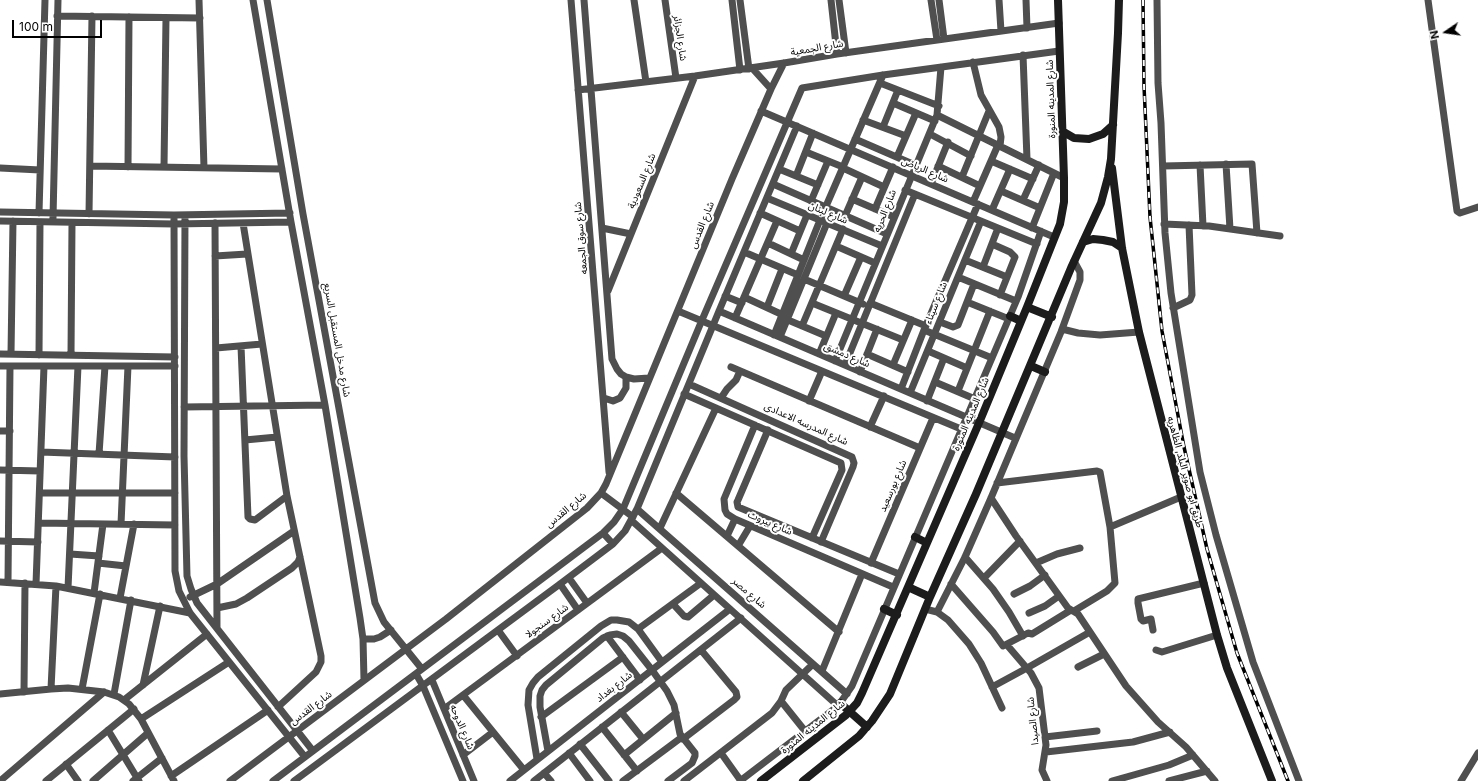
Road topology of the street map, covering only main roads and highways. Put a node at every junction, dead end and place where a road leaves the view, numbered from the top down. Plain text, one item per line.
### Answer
1 (1058, 0) edge
2 (1119, 0) edge
3 (1113, 125) junction
4 (1062, 131) junction
5 (1111, 159) junction
6 (1083, 242) junction
7 (1122, 248) junction
8 (1027, 307) junction
9 (1009, 317) road end
10 (1052, 317) junction
11 (1021, 321) junction
12 (1031, 366) junction
13 (1044, 372) road end
14 (915, 537) road end
15 (927, 543) junction
16 (908, 587) junction
17 (930, 597) junction
18 (884, 609) road end
19 (897, 615) junction
20 (839, 704) road end
21 (850, 712) junction
22 (867, 728) junction
23 (761, 781) edge
24 (803, 781) edge
25 (1272, 781) edge

1 - 4 main road, شارع المدينه المنورة
2 - 3 main road
3 - 4 main road
3 - 5 main road
4 - 8 main road, شارع المدينه المنورة
5 - 6 main road
5 - 7 main road, طريق ابو صوير البلد, الظاهريه
6 - 7 main road
6 - 10 main road
7 - 25 main road, طريق ابو صوير البلد, الظاهريه
8 - 10 main road
8 - 11 main road, شارع المدينه المنورة
9 - 11 main road
10 - 12 main road
11 - 15 main road, شارع المدينه المنورة
12 - 13 main road
12 - 17 main road
14 - 15 main road
15 - 16 main road, شارع المدينه المنورة
16 - 17 main road
16 - 19 main road, شارع المدينه المنورة
17 - 22 main road
18 - 19 main road
19 - 21 main road, شارع المدينه المنورة
20 - 21 main road
21 - 22 main road
21 - 23 main road, شارع المدينه المنورة
22 - 24 main road

